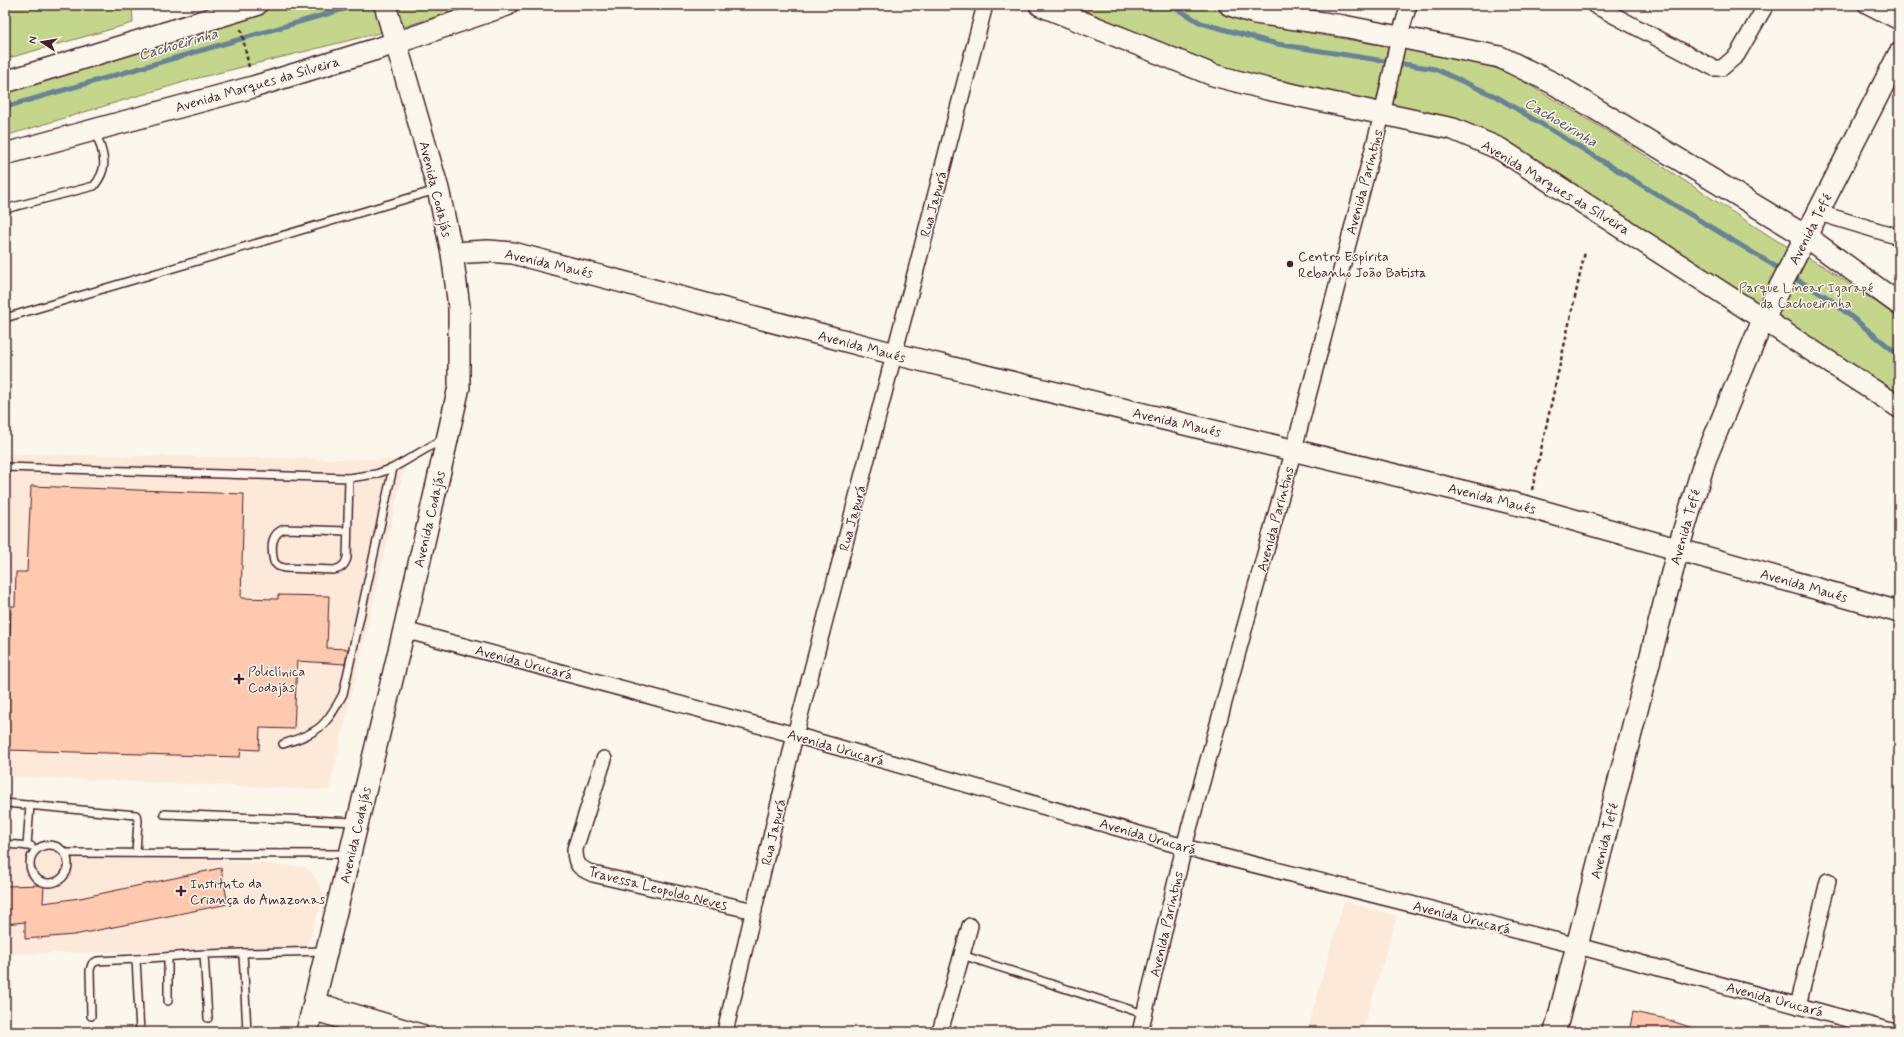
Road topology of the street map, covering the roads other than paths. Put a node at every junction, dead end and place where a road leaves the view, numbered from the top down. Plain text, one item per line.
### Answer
1 (256, 5) edge
2 (385, 5) edge
3 (507, 5) edge
4 (985, 5) edge
5 (1040, 5) edge
6 (1230, 5) edge
7 (1409, 5) edge
8 (1594, 5) edge
9 (1766, 5) edge
10 (1866, 5) edge
11 (1899, 22) edge
12 (393, 35) junction
13 (1398, 42) junction
14 (1899, 54) edge
15 (5, 82) edge
16 (1383, 108) junction
17 (95, 130) junction
18 (5, 154) edge
19 (438, 189) junction
20 (5, 210) edge
21 (1819, 213) junction
22 (1899, 237) edge
23 (1804, 242) junction
24 (452, 253) junction
25 (1899, 304) edge
26 (1765, 317) junction
27 (5, 318) edge
28 (895, 354) junction
29 (1899, 407) edge
30 (448, 436) junction
31 (1294, 449) junction
32 (5, 467) edge
33 (394, 468) junction
34 (349, 478) junction
35 (347, 531) junction
36 (1678, 549) junction
37 (1899, 612) edge
38 (404, 630) junction
39 (795, 735) junction
40 (283, 744) dead end
41 (604, 760) dead end
42 (5, 803) edge
43 (30, 805) junction
44 (164, 814) dead end
45 (358, 822) junction
46 (5, 844) edge
47 (27, 846) junction
48 (42, 846) junction
49 (1184, 847) junction
50 (65, 853) junction
51 (136, 853) junction
52 (350, 854) junction
53 (1828, 881) dead end
54 (754, 911) junction
55 (970, 926) dead end
56 (1578, 946) junction
57 (327, 951) junction
58 (243, 953) junction
59 (204, 954) junction
60 (962, 955) junction
61 (168, 957) junction
62 (136, 959) junction
63 (168, 1001) dead end
64 (1798, 1006) junction
65 (1144, 1014) junction
66 (311, 1015) edge
67 (91, 1016) dead end
68 (208, 1018) dead end
69 (140, 1032) edge
70 (247, 1032) edge
71 (377, 1032) edge
72 (421, 1032) edge
73 (725, 1032) edge
74 (940, 1032) edge
75 (1140, 1032) edge
76 (1555, 1032) edge
77 (1895, 1032) edge

1 - 15 street
2 - 12 street, Avenida Codajás
3 - 12 street, Avenida Marques da Silveira
4 - 28 street, Rua Japurá
5 - 16 street, Avenida Marques da Silveira
6 - 13 street
7 - 13 street, Avenida Parintins
8 - 9 street
10 - 11 street
12 - 17 street, Avenida Marques da Silveira
12 - 19 street, Avenida Codajás
13 - 16 street, Avenida Parintins
13 - 23 street
14 - 21 street, Avenida Tefé
16 - 26 street, Avenida Marques da Silveira
16 - 31 street, Avenida Parintins
17 - 18 street, Avenida Marques da Silveira
17 - 20 lane
19 - 24 street, Avenida Codajás
19 - 27 lane
21 - 22 street
21 - 23 street, Avenida Tefé
23 - 25 street
23 - 26 street, Avenida Tefé
24 - 28 street, Avenida Maués
24 - 30 street, Avenida Codajás
26 - 29 street, Avenida Marques da Silveira
26 - 36 street, Avenida Tefé
28 - 31 street, Avenida Maués
28 - 39 street, Rua Japurá
30 - 33 lane
30 - 38 street, Avenida Codajás
31 - 36 street, Avenida Maués
31 - 49 street, Avenida Parintins
32 - 34 lane
33 - 34 lane
33 - 40 lane
34 - 35 lane
35 - 35 lane
36 - 37 street, Avenida Maués
36 - 56 street, Avenida Tefé
38 - 39 street, Avenida Urucará
38 - 45 street, Avenida Codajás
39 - 49 street, Avenida Urucará
39 - 54 street, Rua Japurá
41 - 54 street, Travessa Leopoldo Neves
42 - 43 lane
43 - 47 lane
43 - 51 lane
44 - 45 lane
45 - 52 street, Avenida Codajás
46 - 47 lane
47 - 48 lane
48 - 50 lane
48 - 50 lane
49 - 56 street, Avenida Urucará
49 - 65 street, Avenida Parintins
50 - 51 lane
51 - 52 lane
52 - 57 street, Avenida Codajás
53 - 64 street
54 - 73 street, Rua Japurá
55 - 60 street
56 - 64 street, Avenida Urucará
56 - 76 street, Avenida Tefé
57 - 58 lane
57 - 66 street, Avenida Codajás
58 - 59 lane
58 - 70 lane
59 - 61 lane
59 - 68 lane
60 - 65 lane
60 - 74 street
61 - 62 lane
61 - 63 lane
62 - 67 lane
62 - 69 lane
64 - 77 street, Avenida Urucará
65 - 75 street, Avenida Parintins
66 - 71 street
66 - 72 street

